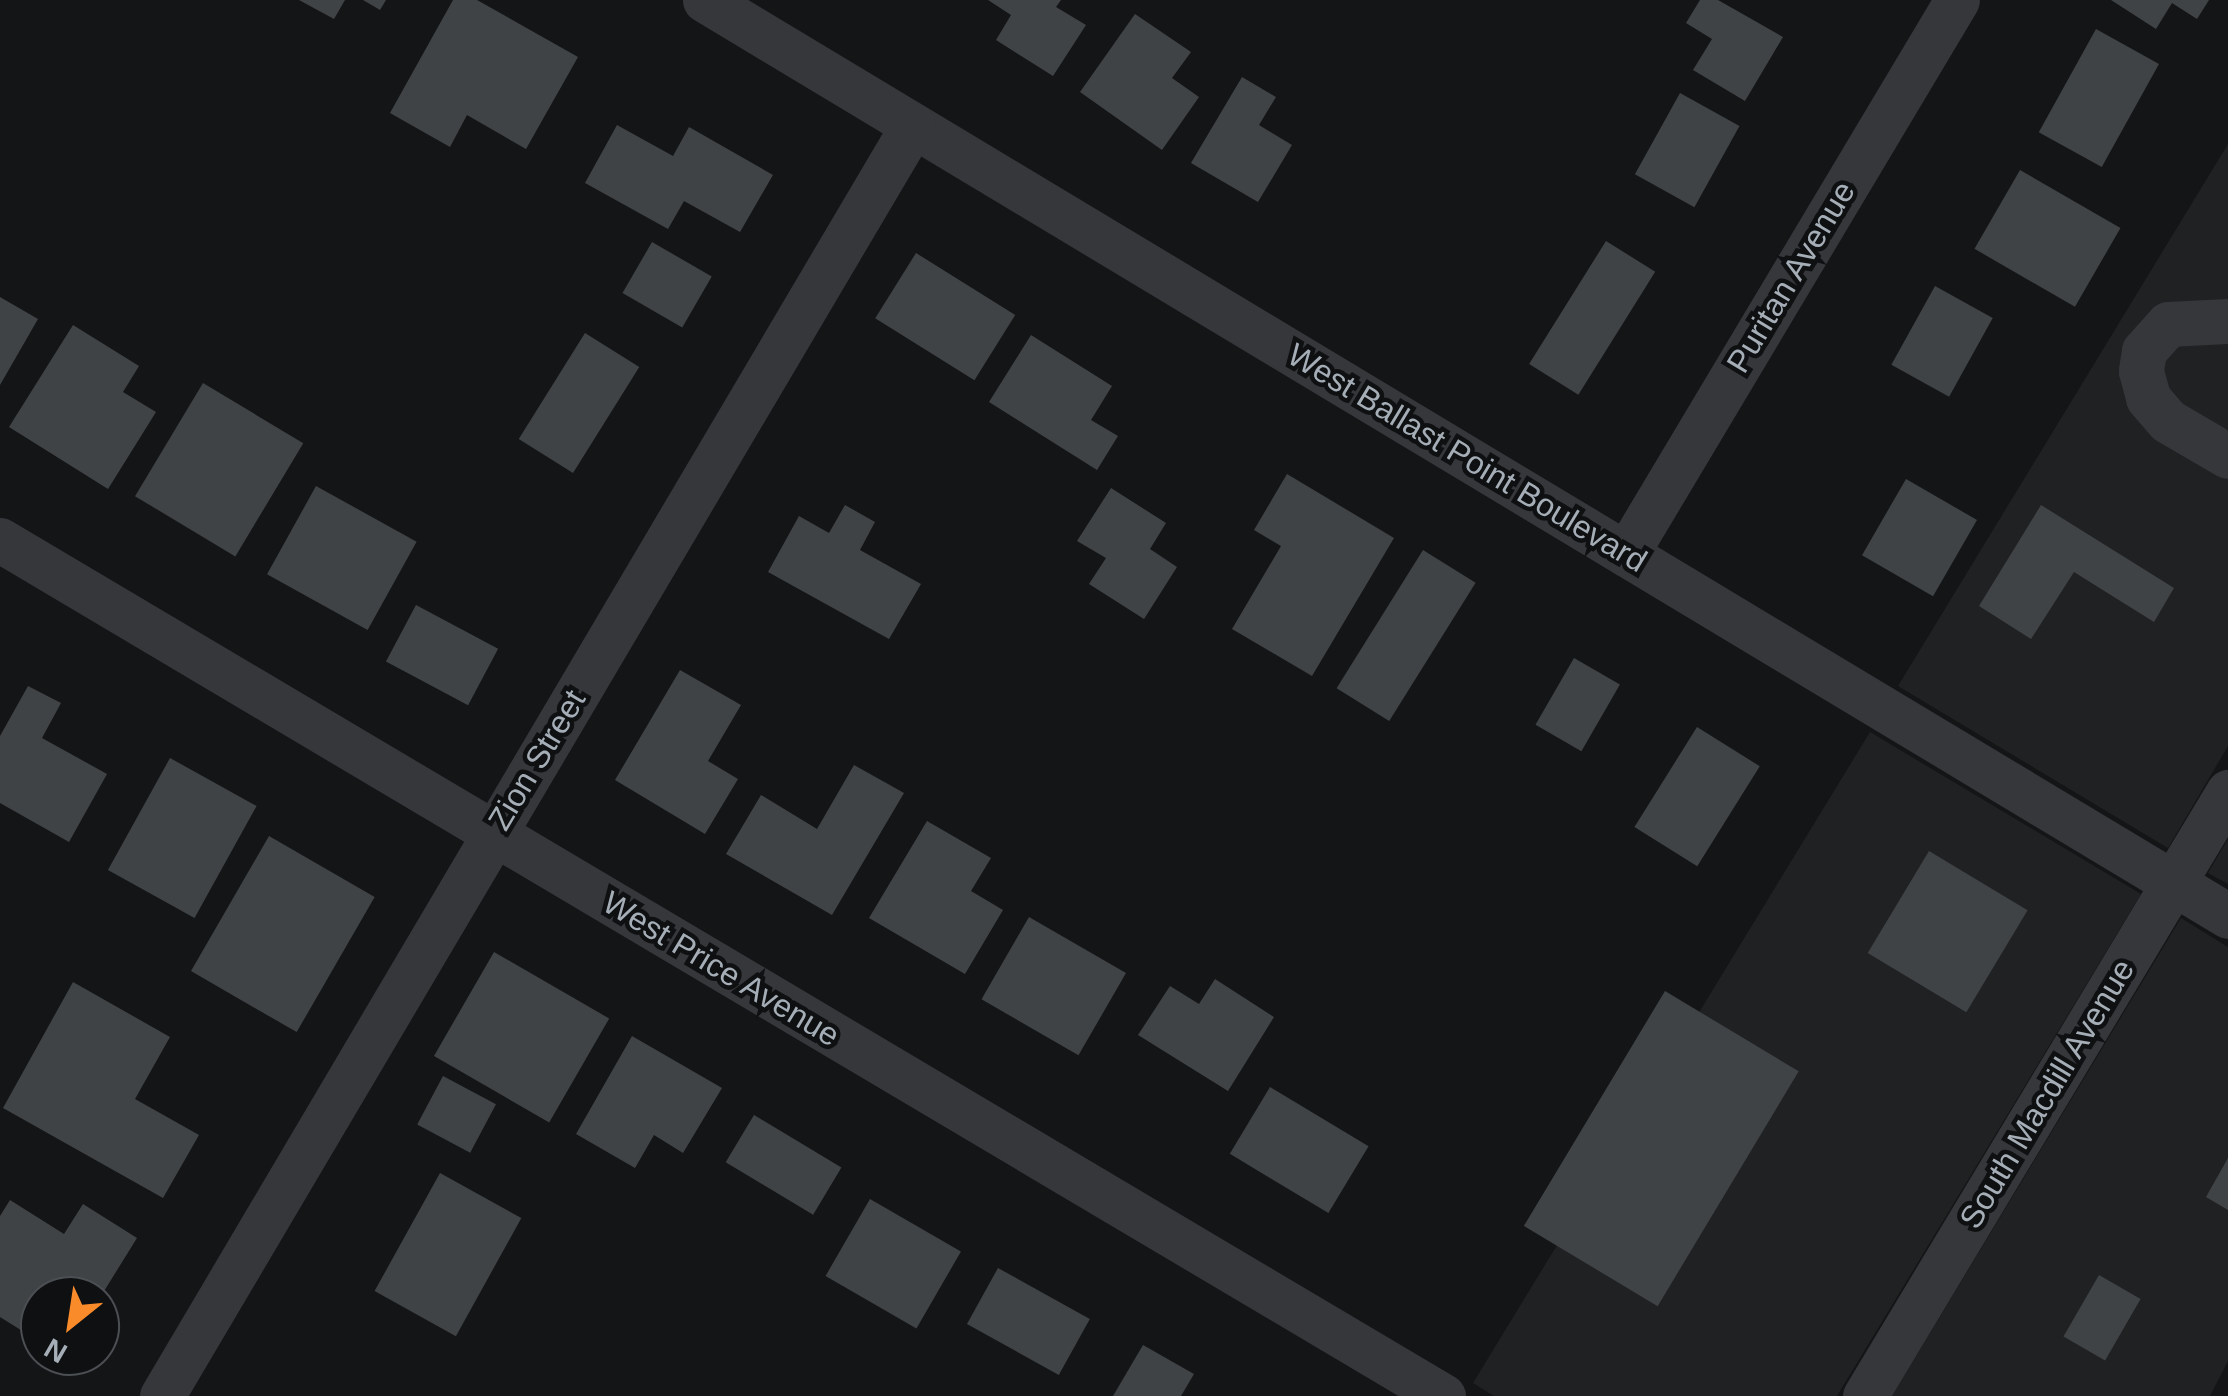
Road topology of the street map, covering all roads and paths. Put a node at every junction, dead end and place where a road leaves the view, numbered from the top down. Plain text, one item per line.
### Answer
1 (705, 0) edge
2 (1944, 4) edge
3 (912, 125) junction
4 (2228, 320) edge
5 (2228, 456) edge
6 (0, 540) edge
7 (1626, 554) junction
8 (2228, 792) edge
9 (493, 834) junction
10 (2174, 884) junction
11 (2228, 916) edge
12 (162, 1396) edge
13 (1443, 1396) edge
14 (1865, 1396) edge

1 - 3 street, West Ballast Point Boulevard
2 - 7 street, Puritan Avenue
3 - 7 street, West Ballast Point Boulevard
3 - 9 street, Zion Street
4 - 5 street
6 - 9 street, West Price Avenue
7 - 10 street, West Ballast Point Boulevard
8 - 10 street, South Macdill Avenue
9 - 12 street, Zion Street
9 - 13 street, West Price Avenue
10 - 11 street, West Ballast Point Boulevard
10 - 14 street, South Macdill Avenue

